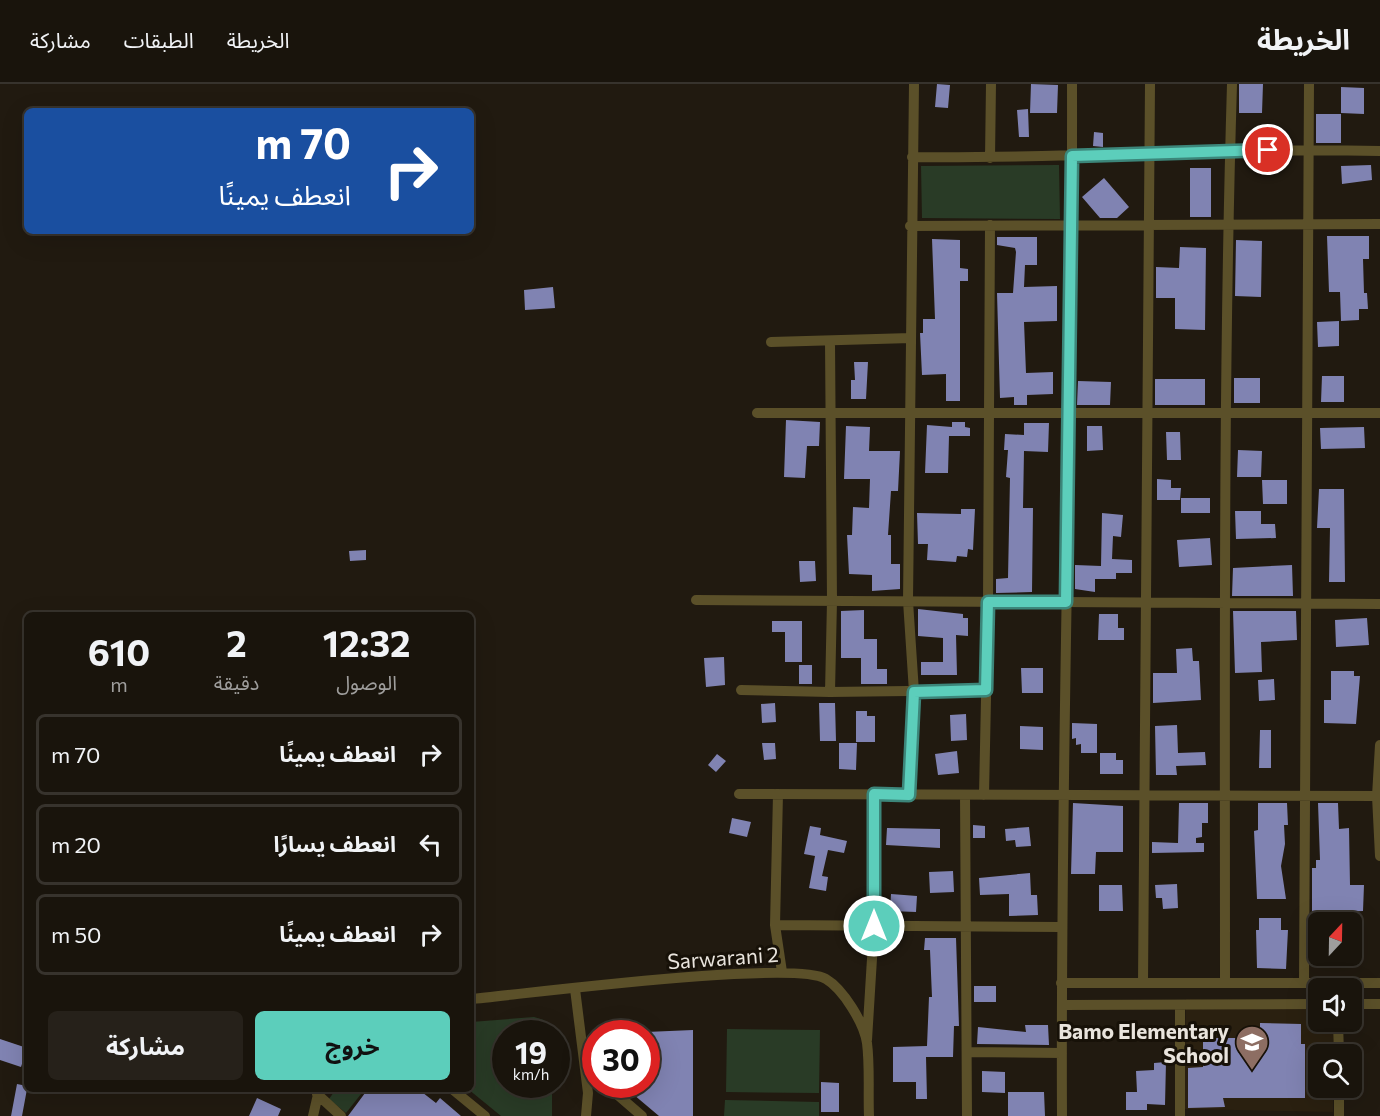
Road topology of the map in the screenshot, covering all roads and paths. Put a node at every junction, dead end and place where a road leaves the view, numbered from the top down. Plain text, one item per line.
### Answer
1 (914, 84) edge
2 (991, 84) edge
3 (1072, 84) edge
4 (1150, 84) edge
5 (1232, 84) edge
6 (1309, 84) edge
7 (1307, 149) junction
8 (1230, 151) junction
9 (1380, 151) edge
10 (1150, 153) junction
11 (1072, 156) junction
12 (912, 157) junction
13 (990, 158) junction
14 (1228, 224) junction
15 (1380, 224) edge
16 (990, 225) junction
17 (1071, 225) junction
18 (1149, 225) junction
19 (1307, 225) junction
20 (910, 226) junction
21 (911, 338) junction
22 (771, 342) dead end
23 (830, 342) junction
24 (757, 413) dead end
25 (831, 413) junction
26 (911, 413) junction
27 (990, 413) junction
28 (1070, 413) junction
29 (1148, 413) junction
30 (1224, 413) junction
31 (1306, 413) junction
32 (1380, 413) edge
33 (696, 600) dead end
34 (832, 601) junction
35 (908, 601) junction
36 (988, 602) junction
37 (1066, 602) junction
38 (1146, 603) junction
39 (1227, 603) junction
40 (1307, 604) junction
41 (1380, 604) edge
42 (741, 690) dead end
43 (986, 690) junction
44 (830, 692) junction
45 (914, 692) junction
46 (1380, 745) edge
47 (739, 794) dead end
48 (778, 794) junction
49 (874, 794) junction
50 (909, 795) junction
51 (965, 795) junction
52 (984, 795) junction
53 (1063, 795) junction
54 (1145, 795) junction
55 (1225, 796) junction
56 (1304, 796) junction
57 (1379, 796) edge
58 (1380, 856) edge
59 (775, 925) junction
60 (874, 926) junction
61 (966, 926) junction
62 (1062, 927) junction
63 (782, 972) junction
64 (1304, 982) junction
65 (1308, 982) edge
66 (1061, 983) junction
67 (1143, 983) junction
68 (1225, 983) junction
69 (1380, 983) edge
70 (1362, 984) edge
71 (575, 990) junction
72 (474, 999) edge
73 (1308, 1004) edge
74 (1362, 1004) edge
75 (1380, 1004) edge
76 (1062, 1005) junction
77 (1180, 1006) junction
78 (867, 1041) junction
79 (582, 1045) edge
80 (967, 1052) junction
81 (1062, 1053) junction
82 (318, 1092) edge
83 (456, 1092) edge
84 (588, 1098) edge
85 (621, 1098) edge
86 (1339, 1098) edge
87 (313, 1116) edge
88 (341, 1116) edge
89 (485, 1116) edge
90 (586, 1116) edge
91 (642, 1116) edge
92 (869, 1116) edge
93 (967, 1116) edge
94 (1062, 1116) edge
95 (1180, 1116) edge
96 (1339, 1116) edge

1 - 12 street
2 - 13 street
3 - 11 street
4 - 10 street
5 - 8 street
6 - 7 street
7 - 8 street
7 - 9 street
7 - 19 street
8 - 10 street
8 - 14 street
10 - 11 street
10 - 18 street
11 - 13 street
11 - 17 street
12 - 13 street
12 - 20 street
14 - 18 street
14 - 19 street
14 - 30 street
15 - 19 street
16 - 17 street
16 - 20 street
16 - 27 street
17 - 18 street
17 - 28 street
18 - 29 street
19 - 31 street
20 - 21 street
21 - 23 street
21 - 26 street
22 - 23 street
23 - 25 street
24 - 25 street
25 - 26 street
25 - 34 street
26 - 27 street
26 - 35 street
27 - 28 street
27 - 36 street
28 - 29 street
28 - 37 street
29 - 30 street
29 - 38 street
30 - 31 street
30 - 39 street
31 - 32 street
31 - 40 street
33 - 34 street
34 - 35 street
34 - 44 street
35 - 36 street
35 - 45 street
36 - 37 street
36 - 43 street
37 - 38 street
37 - 53 street
38 - 39 street
38 - 54 street
39 - 40 street
39 - 55 street
40 - 41 street
40 - 56 street
42 - 44 street
43 - 45 street
43 - 52 street
44 - 45 street
45 - 50 street
46 - 57 street
47 - 48 street
48 - 49 street
48 - 59 street
49 - 50 street
49 - 60 street
50 - 51 street
51 - 52 street
51 - 61 street
52 - 53 street
53 - 54 street
53 - 62 street
54 - 55 street
54 - 67 street
55 - 56 street
55 - 68 street
56 - 57 street
56 - 64 street
57 - 58 street
59 - 60 street
59 - 63 street
60 - 61 street
60 - 78 street
61 - 62 street
61 - 80 street
62 - 66 street
63 - 71 street, Sarwarani 2
63 - 78 street, Sarwarani 2
64 - 65 street
64 - 68 street
66 - 67 street
66 - 76 street
67 - 68 street
69 - 70 street
71 - 72 street, Sarwarani 2
71 - 79 street
73 - 77 street
74 - 75 street
76 - 77 street
76 - 81 street
77 - 95 street
78 - 92 street, Sarwarani 2
80 - 81 street
80 - 93 street
81 - 94 street
82 - 87 street
82 - 88 street
83 - 89 street
84 - 90 street
85 - 91 street
86 - 96 street

